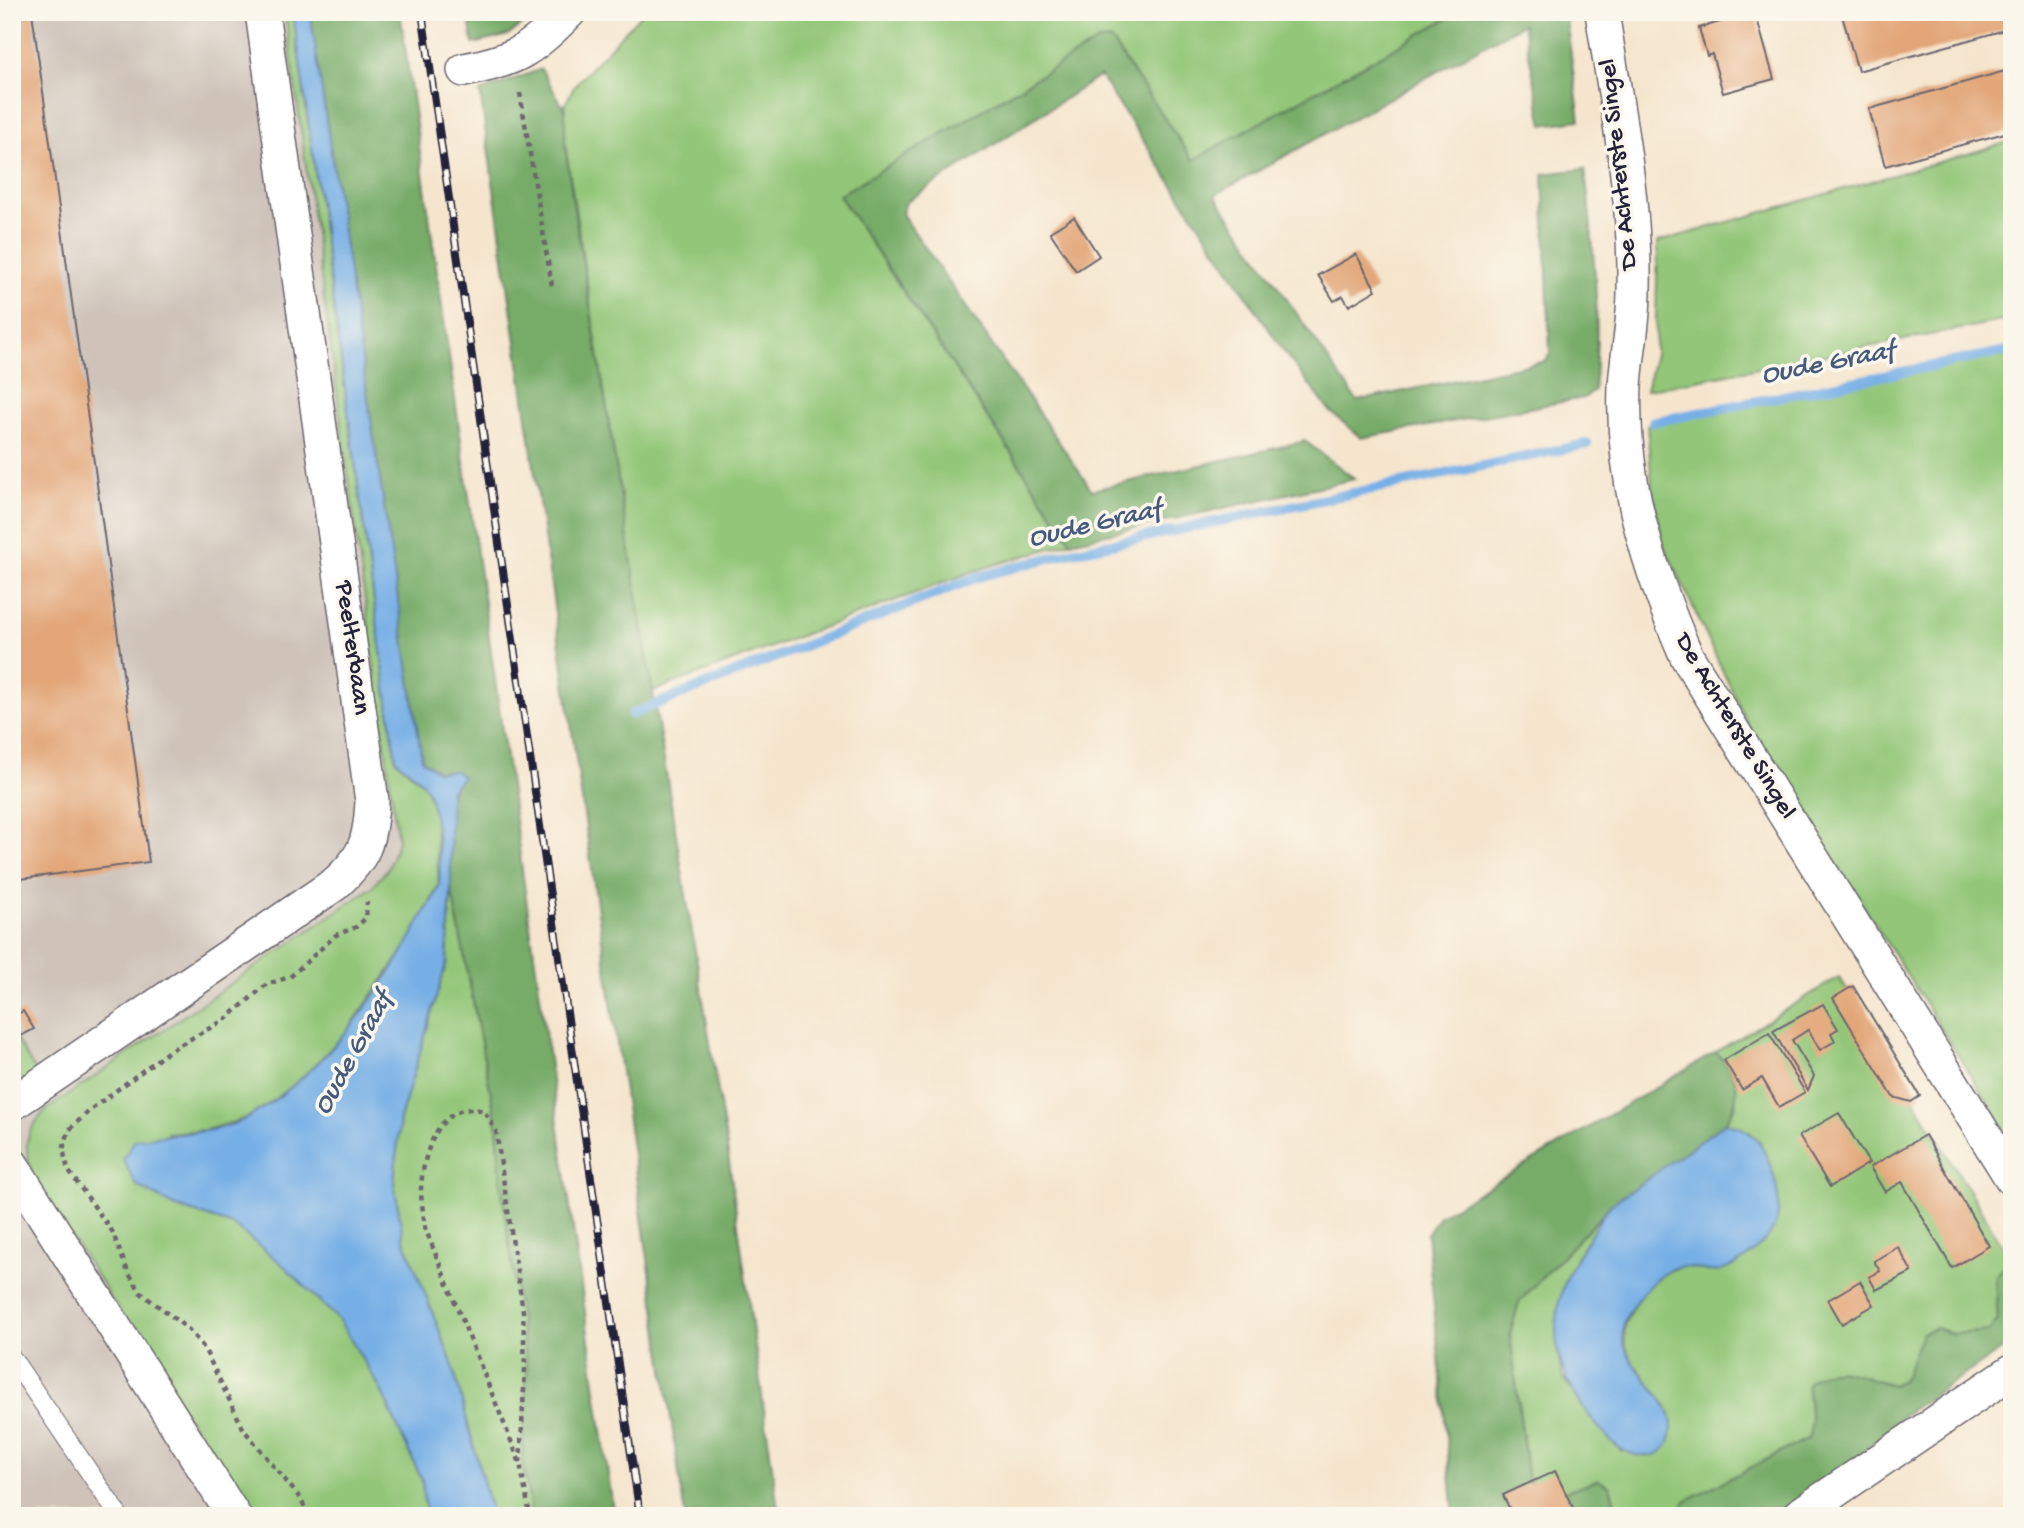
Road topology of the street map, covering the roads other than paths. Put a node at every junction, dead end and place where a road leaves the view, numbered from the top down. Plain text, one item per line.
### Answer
1 (262, 12) edge
2 (569, 12) edge
3 (1602, 12) edge
4 (464, 70) dead end
5 (12, 1104) edge
6 (12, 1165) edge
7 (2012, 1179) edge
8 (12, 1358) edge
9 (2012, 1371) edge
10 (119, 1516) edge
11 (234, 1516) edge
12 (1798, 1516) edge

1 - 5 street, Peelterbaan
2 - 4 street
3 - 7 street, De Achterste Singel
6 - 11 street
8 - 10 lane
9 - 12 street

